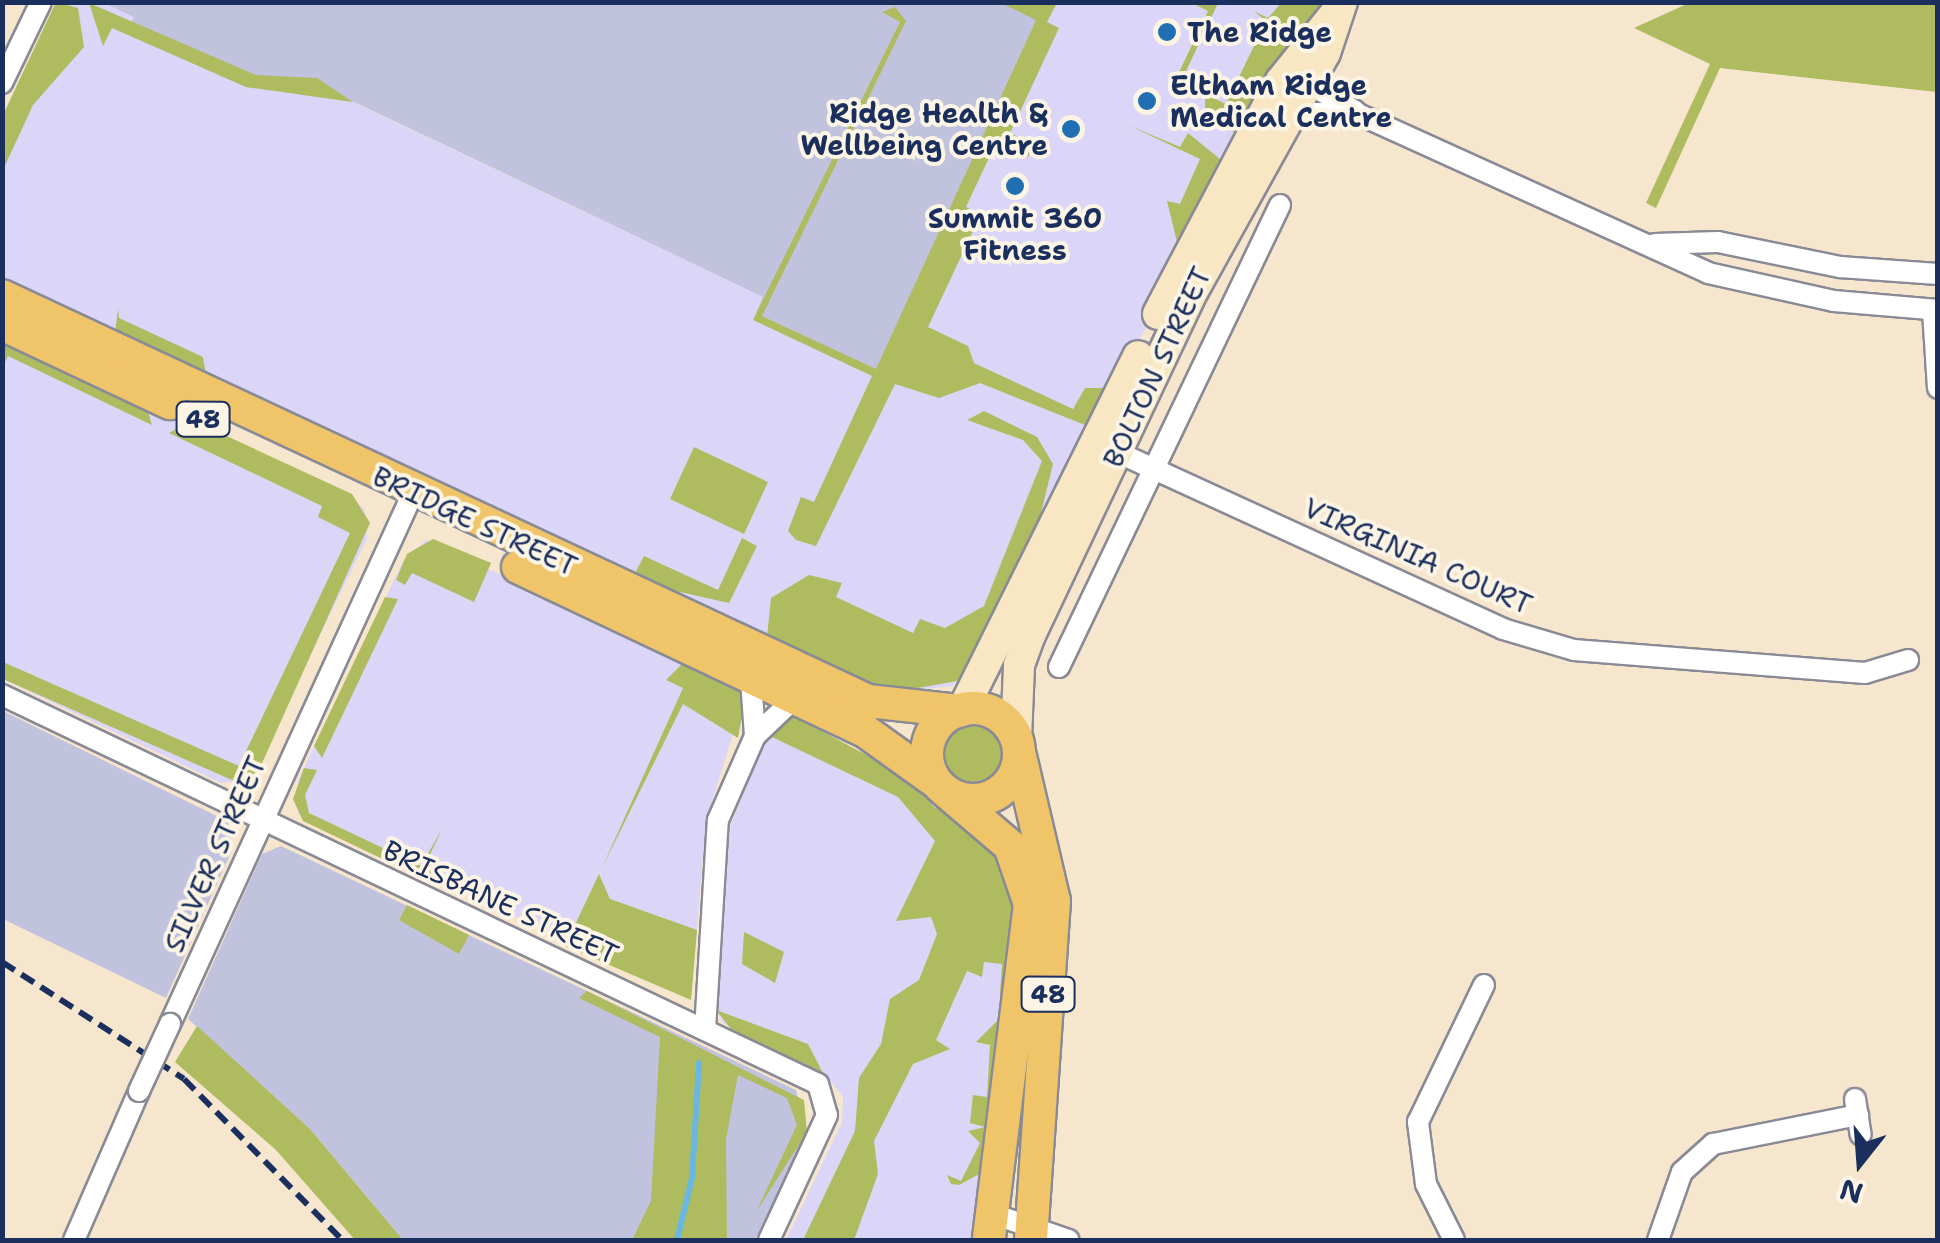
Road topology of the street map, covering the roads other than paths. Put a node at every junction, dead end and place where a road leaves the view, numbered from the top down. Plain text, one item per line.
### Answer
1 (40, 2) edge
2 (1340, 7) edge
3 (1296, 81) junction
4 (2, 83) edge
5 (1356, 112) junction
6 (1291, 113) junction
7 (1280, 205) dead end
8 (1653, 244) junction
9 (1938, 274) edge
10 (2, 296) edge
11 (1935, 310) edge
12 (2, 324) edge
13 (1938, 388) edge
14 (1107, 447) junction
15 (1154, 466) junction
16 (408, 503) junction
17 (1908, 660) dead end
18 (1060, 667) dead end
19 (750, 679) junction
20 (2, 695) edge
21 (794, 700) junction
22 (960, 711) junction
23 (756, 736) junction
24 (1017, 745) junction
25 (942, 787) junction
26 (260, 818) junction
27 (1484, 985) dead end
28 (705, 1030) junction
29 (1858, 1116) dead end
30 (990, 1227) edge
31 (1031, 1230) edge
32 (74, 1240) edge
33 (769, 1240) edge
34 (1069, 1240) edge
35 (1454, 1240) edge
36 (1658, 1240) edge

1 - 4 street
2 - 3 main road, BOLTON STREET
3 - 5 street
3 - 6 main road, BOLTON STREET
3 - 14 main road, BOLTON STREET
5 - 6 street
5 - 8 street
6 - 14 main road, BOLTON STREET
7 - 15 street, BOLTON STREET
8 - 9 street
8 - 11 street
10 - 16 main road, BRIDGE STREET / 48
11 - 13 street
12 - 16 main road, BRIDGE STREET / 48
14 - 15 street, VIRGINIA COURT
14 - 22 main road, BOLTON STREET
14 - 24 main road, BOLTON STREET
15 - 17 street, VIRGINIA COURT
15 - 18 street, BOLTON STREET
16 - 19 main road, BRIDGE STREET / 48
16 - 22 main road, BRIDGE STREET / 48
16 - 26 street, SILVER STREET
19 - 21 main road, BRIDGE STREET / 48
19 - 23 street
20 - 26 street, BRISBANE STREET
21 - 23 street
21 - 25 main road, BRIDGE STREET / 48
22 - 24 main road, 48
22 - 25 main road
23 - 28 street
24 - 25 main road
24 - 31 main road, 48
25 - 30 main road, 48
26 - 28 street, BRISBANE STREET
26 - 32 street, SILVER STREET, bridge
27 - 35 street
28 - 33 street, BRISBANE STREET
29 - 36 street
30 - 31 street
31 - 34 street

